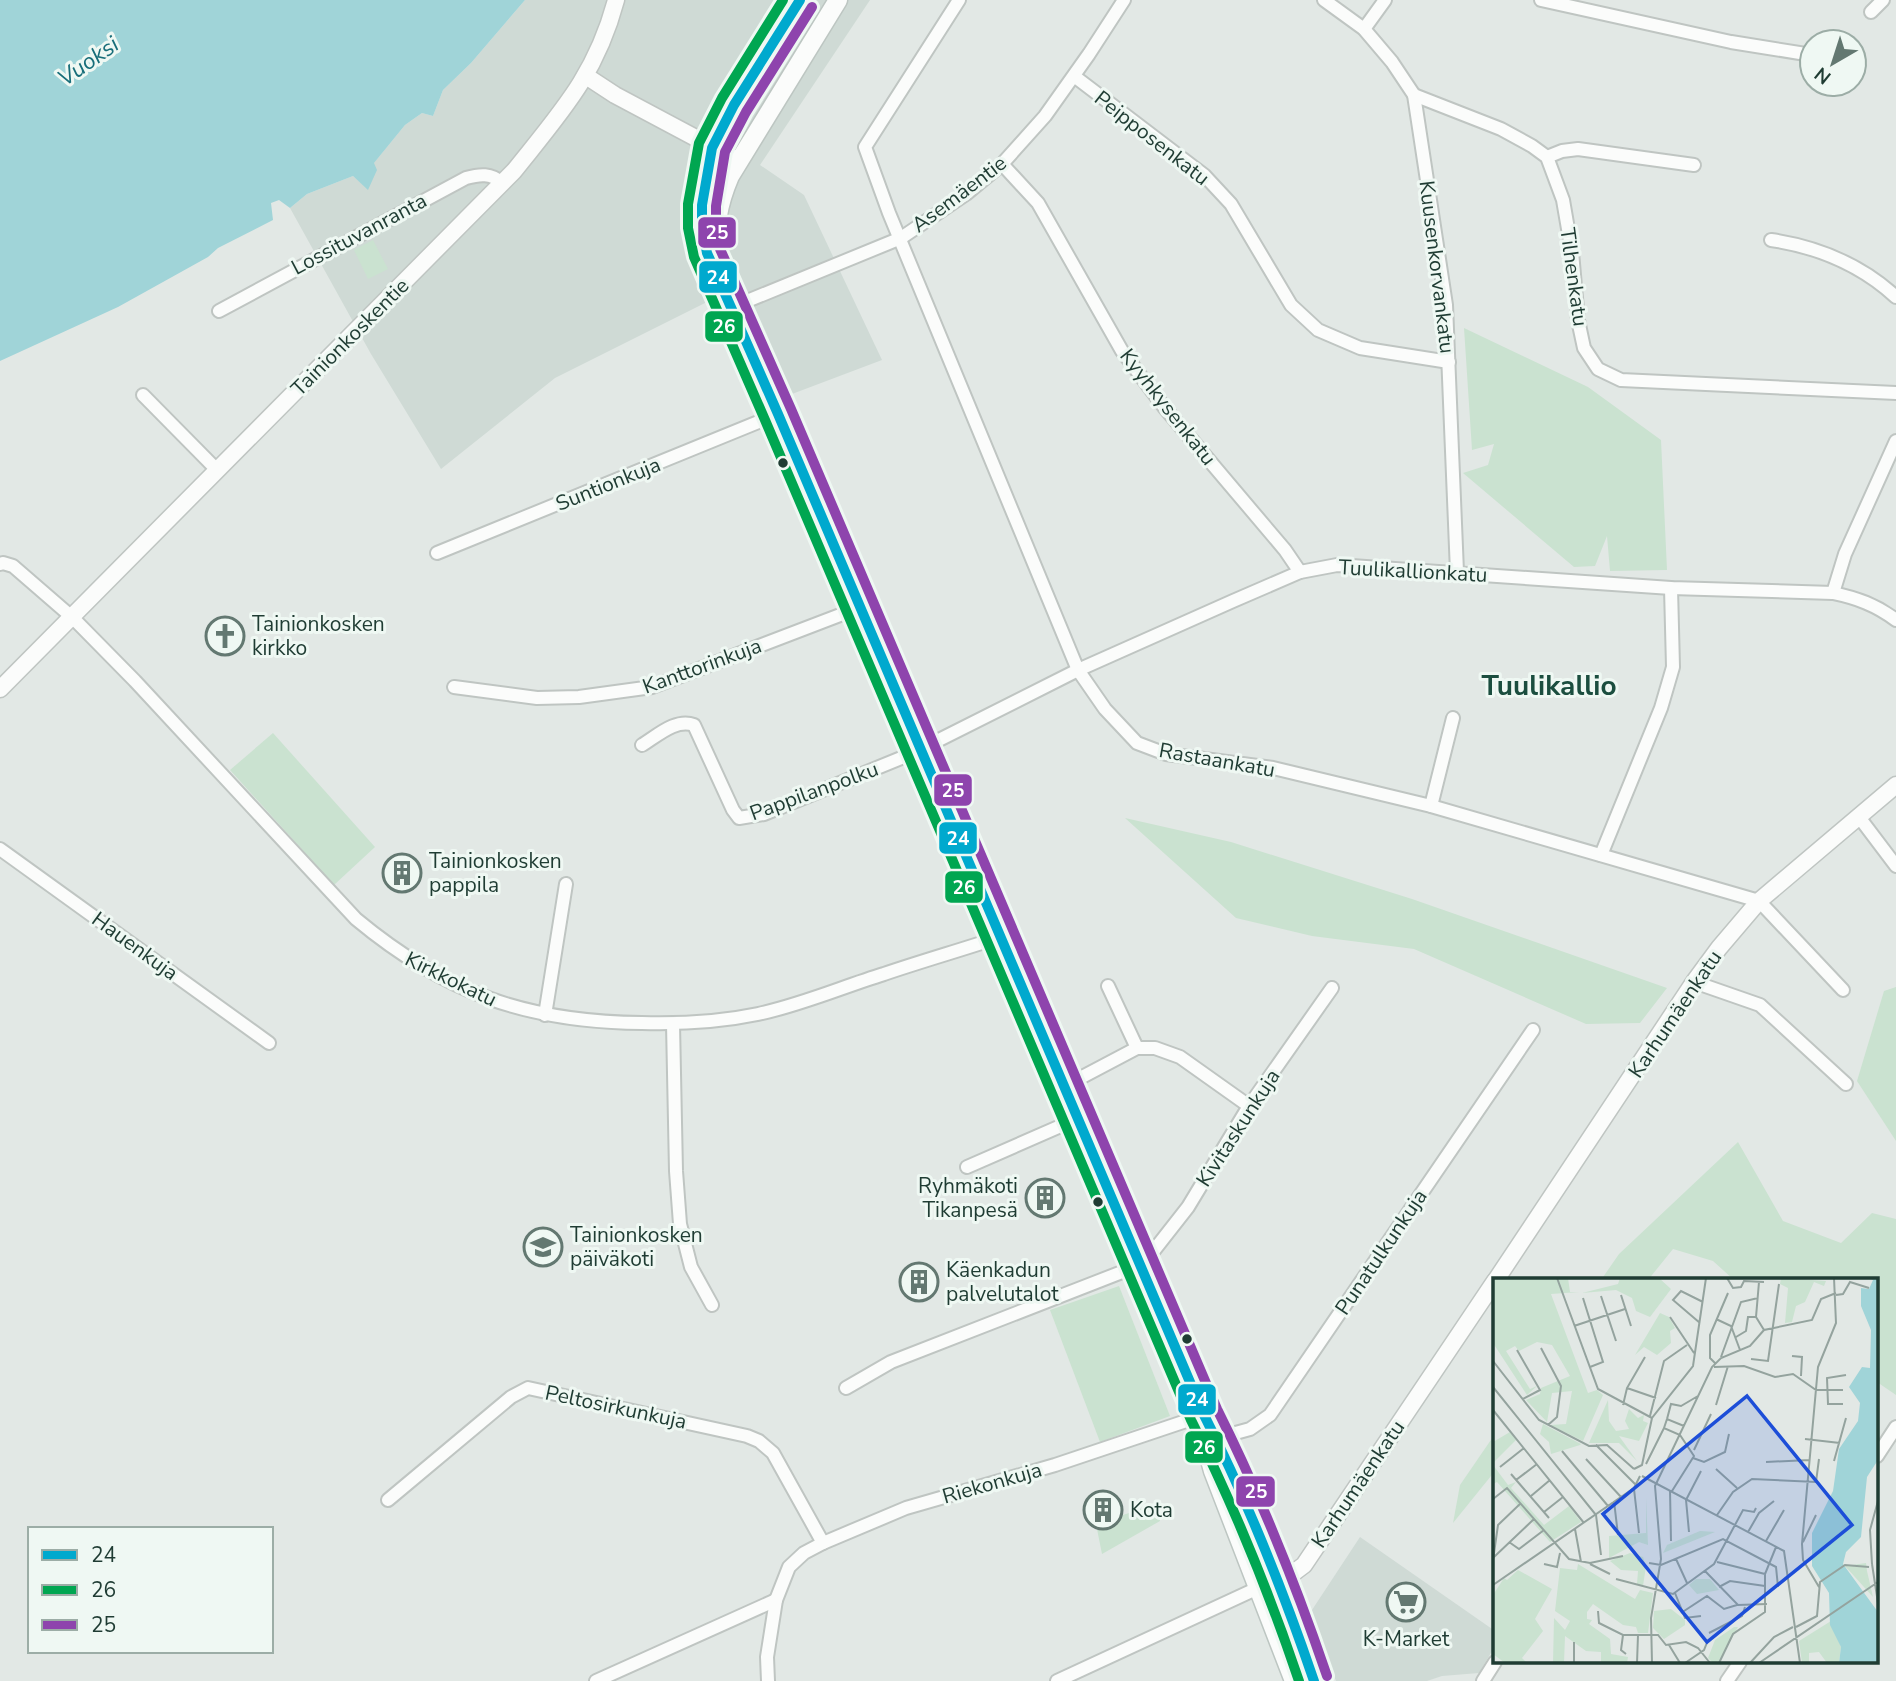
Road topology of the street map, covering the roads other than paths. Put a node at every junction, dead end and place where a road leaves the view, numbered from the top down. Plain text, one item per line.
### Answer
1 (616, 0) edge
2 (800, 0) edge
3 (838, 0) edge
4 (959, 0) edge
5 (1124, 0) edge
6 (1324, 0) edge
7 (1385, 0) edge
8 (1541, 0) edge
9 (1883, 0) edge
10 (1871, 12) dead end
11 (1364, 29) junction
12 (1798, 53) edge
13 (586, 76) junction
14 (1074, 76) junction
15 (1414, 95) junction
16 (712, 148) junction
17 (1547, 157) junction
18 (739, 161) junction
19 (1002, 164) junction
20 (1694, 165) dead end
21 (502, 183) junction
22 (901, 237) junction
23 (1770, 240) dead end
24 (1896, 297) edge
25 (726, 300) junction
26 (219, 311) dead end
27 (1450, 362) junction
28 (1896, 393) edge
29 (143, 394) dead end
30 (778, 414) junction
31 (1896, 441) edge
32 (217, 470) junction
33 (437, 554) dead end
34 (0, 564) edge
35 (1300, 572) junction
36 (1457, 572) junction
37 (1671, 588) junction
38 (1833, 593) junction
39 (861, 607) junction
40 (73, 618) junction
41 (1896, 620) edge
42 (1078, 670) junction
43 (454, 687) dead end
44 (0, 689) edge
45 (1453, 718) dead end
46 (642, 745) dead end
47 (921, 749) junction
48 (1896, 785) edge
49 (1431, 806) junction
50 (1859, 817) junction
51 (0, 849) edge
52 (1601, 855) junction
53 (1896, 866) edge
54 (566, 884) dead end
55 (1759, 901) junction
56 (1000, 937) junction
57 (1694, 982) junction
58 (1108, 986) dead end
59 (1332, 988) dead end
60 (1843, 990) dead end
61 (545, 1015) junction
62 (673, 1024) junction
63 (1532, 1030) dead end
64 (269, 1043) dead end
65 (1137, 1048) junction
66 (1846, 1084) dead end
67 (1065, 1086) junction
68 (1249, 1106) junction
69 (1079, 1118) junction
70 (967, 1167) dead end
71 (1140, 1265) junction
72 (1496, 1278) edge
73 (1493, 1283) edge
74 (712, 1305) dead end
75 (846, 1388) dead end
76 (1204, 1415) junction
77 (1896, 1427) edge
78 (1211, 1440) junction
79 (1878, 1454) edge
80 (388, 1500) dead end
81 (822, 1543) junction
82 (1276, 1581) junction
83 (1258, 1588) junction
84 (776, 1600) junction
85 (1494, 1664) edge
86 (1739, 1664) edge
87 (596, 1681) edge
88 (768, 1681) edge
89 (1057, 1681) edge
90 (1294, 1681) edge
91 (1314, 1681) edge
92 (1483, 1681) edge
93 (1727, 1681) edge

1 - 13 street, Tainionkoskentie
2 - 16 main road
3 - 18 main road
4 - 22 street, Rastaankatu
5 - 14 street, Asemäentie
6 - 11 street, Kuusenkorvankatu
7 - 11 street
8 - 12 street
9 - 10 street
11 - 15 street, Kuusenkorvankatu
13 - 16 street
13 - 21 street, Tainionkoskentie
14 - 19 street, Asemäentie
14 - 27 street, Peipposenkatu
15 - 17 street
15 - 27 street, Kuusenkorvankatu
16 - 18 street
16 - 25 main road
17 - 20 street
17 - 28 street, Tilhenkatu
18 - 25 main road
19 - 22 street, Asemäentie
19 - 35 street, Kyyhkysenkatu
21 - 26 street, Lossituvanranta
21 - 32 street, Tainionkoskentie
22 - 25 street, Asemäentie
22 - 42 street, Rastaankatu
23 - 24 street
25 - 30 main road
27 - 36 street, Kuusenkorvankatu
29 - 32 street
30 - 33 street, Suntionkuja
30 - 39 main road
31 - 38 street
32 - 40 street, Tainionkoskentie
34 - 40 street, Kirkkokatu
35 - 36 street, Tuulikallionkatu
35 - 42 street, Tuulikallionkatu
36 - 37 street, Tuulikallionkatu
37 - 38 street, Tuulikallionkatu
37 - 52 street
38 - 41 street, Tuulikallionkatu
39 - 43 street, Kanttorinkuja
39 - 47 main road
40 - 44 street, Tainionkoskentie
40 - 61 street, Kirkkokatu
42 - 47 street, Tuulikallionkatu
42 - 49 street, Rastaankatu
45 - 49 street
46 - 47 street, Pappilanpolku
47 - 56 main road
48 - 50 street, Karhumäenkatu
49 - 52 street, Rastaankatu
50 - 53 street
50 - 55 street, Karhumäenkatu
51 - 64 street, Hauenkuja
52 - 55 street, Rastaankatu
54 - 61 street
55 - 57 street, Karhumäenkatu
55 - 60 street
56 - 62 street, Kirkkokatu
56 - 67 main road
57 - 66 street
57 - 72 street, Karhumäenkatu
58 - 65 street
59 - 68 street, Kivitaskunkuja
61 - 62 street, Kirkkokatu
62 - 74 street
63 - 78 street, Punatulkunkuja
65 - 67 street
65 - 68 street
67 - 69 main road
68 - 71 street, Kivitaskunkuja
69 - 70 street
69 - 71 main road
71 - 75 street
71 - 76 main road
73 - 82 street, Karhumäenkatu
76 - 78 main road
76 - 81 street, Riekonkuja
77 - 79 street
78 - 82 main road
78 - 83 main road
80 - 81 street, Peltosirkunkuja
81 - 84 street, Riekonkuja
82 - 83 street, Karhumäenkatu
82 - 91 main road
83 - 89 street, Karhumäenkatu
83 - 90 main road
84 - 87 street
84 - 88 street
85 - 92 street
86 - 93 street

